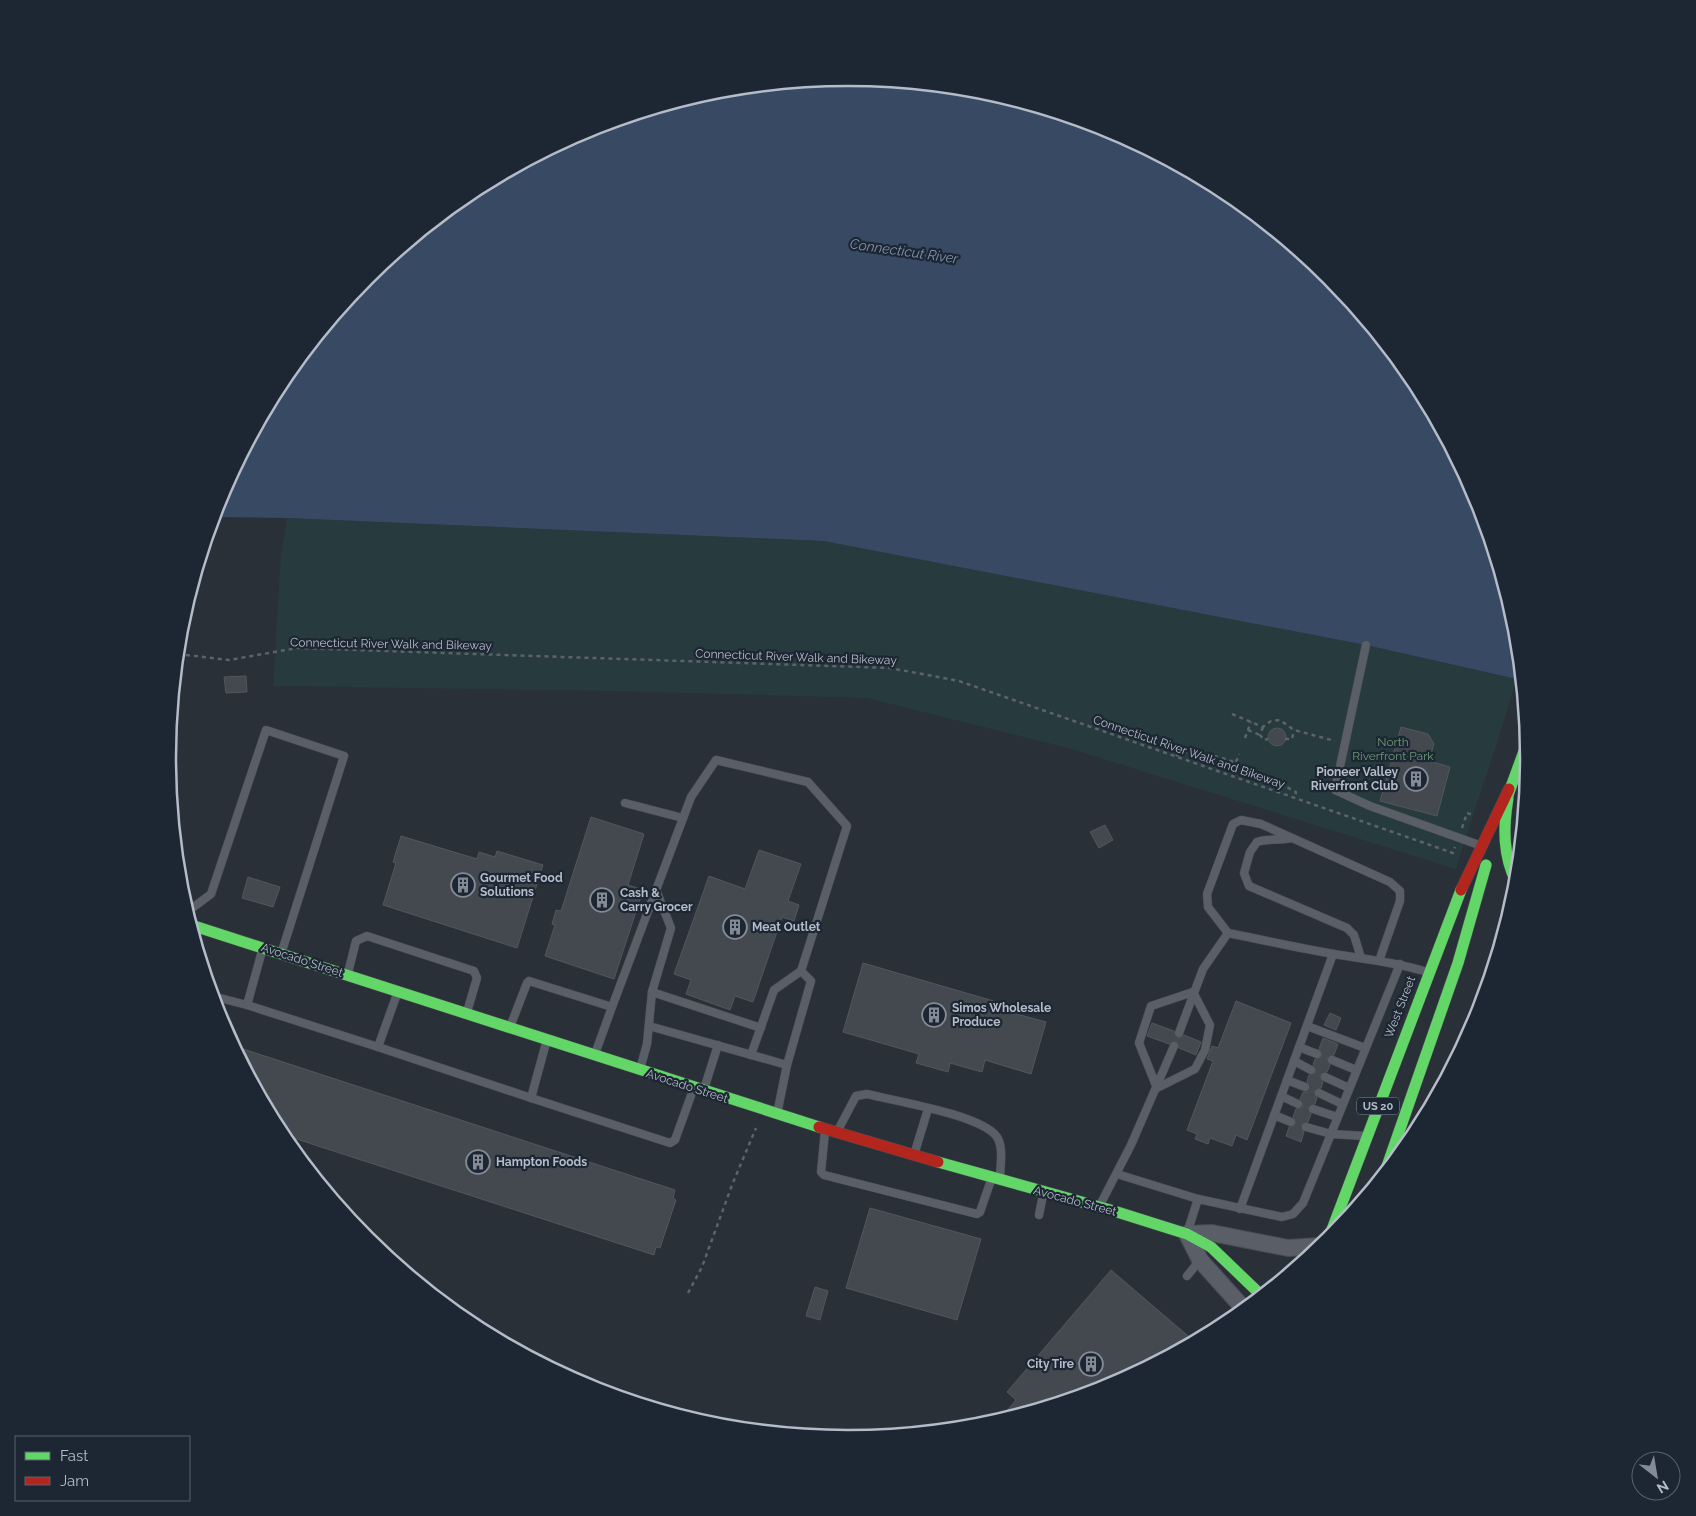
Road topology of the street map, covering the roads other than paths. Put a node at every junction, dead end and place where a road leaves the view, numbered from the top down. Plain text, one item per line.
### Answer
1 (1366, 645) dead end
2 (1520, 763) edge
3 (1509, 789) junction
4 (625, 803) dead end
5 (683, 818) junction
6 (1291, 838) junction
7 (1481, 846) junction
8 (1510, 868) edge
9 (656, 890) junction
10 (193, 907) edge
11 (198, 926) edge
12 (1228, 933) junction
13 (263, 947) junction
14 (282, 953) junction
15 (1333, 954) junction
16 (1361, 958) junction
17 (1379, 961) junction
18 (1400, 964) junction
19 (801, 971) junction
20 (1428, 972) junction
21 (347, 975) junction
22 (1453, 981) junction
23 (398, 992) junction
24 (652, 992) junction
25 (1193, 992) junction
26 (221, 998) edge
27 (247, 1005) junction
28 (612, 1007) junction
29 (466, 1014) junction
30 (649, 1026) junction
31 (1307, 1026) junction
32 (509, 1028) junction
33 (761, 1028) junction
34 (1179, 1033) dead end
35 (547, 1040) junction
36 (718, 1045) junction
37 (1174, 1046) dead end
38 (378, 1047) junction
39 (1299, 1047) junction
40 (1365, 1048) junction
41 (1317, 1054) dead end
42 (752, 1055) junction
43 (594, 1056) junction
44 (1332, 1060) dead end
45 (1294, 1061) junction
46 (787, 1065) junction
47 (639, 1070) junction
48 (1311, 1070) dead end
49 (1356, 1070) junction
50 (1326, 1076) dead end
51 (1287, 1080) junction
52 (1305, 1087) dead end
53 (1157, 1088) junction
54 (1349, 1088) junction
55 (699, 1090) junction
56 (1319, 1093) dead end
57 (1281, 1096) junction
58 (532, 1098) junction
59 (1298, 1104) dead end
60 (1342, 1104) junction
61 (928, 1109) junction
62 (1313, 1109) dead end
63 (776, 1115) junction
64 (1274, 1115) junction
65 (1337, 1117) junction
66 (1291, 1122) dead end
67 (1306, 1127) dead end
68 (831, 1131) junction
69 (1331, 1134) junction
70 (1367, 1136) junction
71 (1392, 1151) edge
72 (914, 1155) junction
73 (1117, 1174) junction
74 (996, 1179) junction
75 (1043, 1193) junction
76 (1198, 1200) junction
77 (1099, 1207) junction
78 (1240, 1209) junction
79 (1040, 1215) dead end
80 (1336, 1219) edge
81 (1187, 1234) junction
82 (1211, 1247) junction
83 (1308, 1247) edge
84 (1200, 1260) junction
85 (1187, 1276) dead end
86 (1257, 1291) edge
87 (1239, 1304) edge

1 - 7 lane
2 - 3 street, West Street / US 20
3 - 7 street, West Street / US 20
3 - 8 street
3 - 22 street, West Street / US 20
4 - 5 lane
5 - 9 lane
5 - 19 lane
6 - 12 lane
6 - 16 lane
6 - 17 lane
7 - 20 street, West Street / US 20
9 - 24 lane
9 - 28 lane
10 - 14 lane
11 - 13 street, Avocado Street
12 - 15 lane
12 - 25 lane
13 - 14 street, Avocado Street
13 - 27 lane
14 - 21 street, Avocado Street
15 - 16 lane
15 - 31 lane
16 - 17 lane
17 - 18 lane
18 - 20 lane
18 - 40 lane
19 - 33 lane
19 - 46 lane
20 - 22 street
20 - 70 street, West Street / US 20
21 - 23 street, Avocado Street
21 - 29 lane
22 - 71 street, West Street / US 20
23 - 29 street, Avocado Street
23 - 38 lane
24 - 30 lane
24 - 33 lane
25 - 34 lane
25 - 53 lane
25 - 53 lane
26 - 27 lane
27 - 38 lane
28 - 32 lane
28 - 43 lane
29 - 32 street, Avocado Street
30 - 36 lane
30 - 47 lane
31 - 39 lane
31 - 40 lane
32 - 35 street, Avocado Street
33 - 42 lane
35 - 43 street, Avocado Street
35 - 58 lane
36 - 42 lane
36 - 55 lane
37 - 53 lane
38 - 58 lane
39 - 41 lane
39 - 45 lane
40 - 49 lane
42 - 46 lane
43 - 47 street, Avocado Street
44 - 49 lane
45 - 48 lane
45 - 51 lane
46 - 63 lane
47 - 55 street, Avocado Street
49 - 54 lane
50 - 54 lane
51 - 52 lane
51 - 57 lane
53 - 73 lane
54 - 60 lane
55 - 58 lane
55 - 63 street, Avocado Street
56 - 60 lane
57 - 59 lane
57 - 64 lane
60 - 65 lane
61 - 68 lane
61 - 72 lane
61 - 74 lane
62 - 65 lane
63 - 68 street, Avocado Street
64 - 66 lane
64 - 78 lane
65 - 69 lane
67 - 69 lane
68 - 72 street, Avocado Street
68 - 74 lane
69 - 70 lane
69 - 78 lane
70 - 80 street, West Street / US 20
72 - 74 street, Avocado Street
73 - 76 lane
73 - 77 lane
74 - 75 street, Avocado Street
75 - 77 street, Avocado Street
75 - 79 lane
76 - 78 lane
76 - 81 lane
77 - 81 street, Avocado Street
81 - 82 street, Avocado Street
81 - 83 street, Avocado Street
81 - 84 street
82 - 84 lane
82 - 86 street, Avocado Street
84 - 85 lane
84 - 87 street

